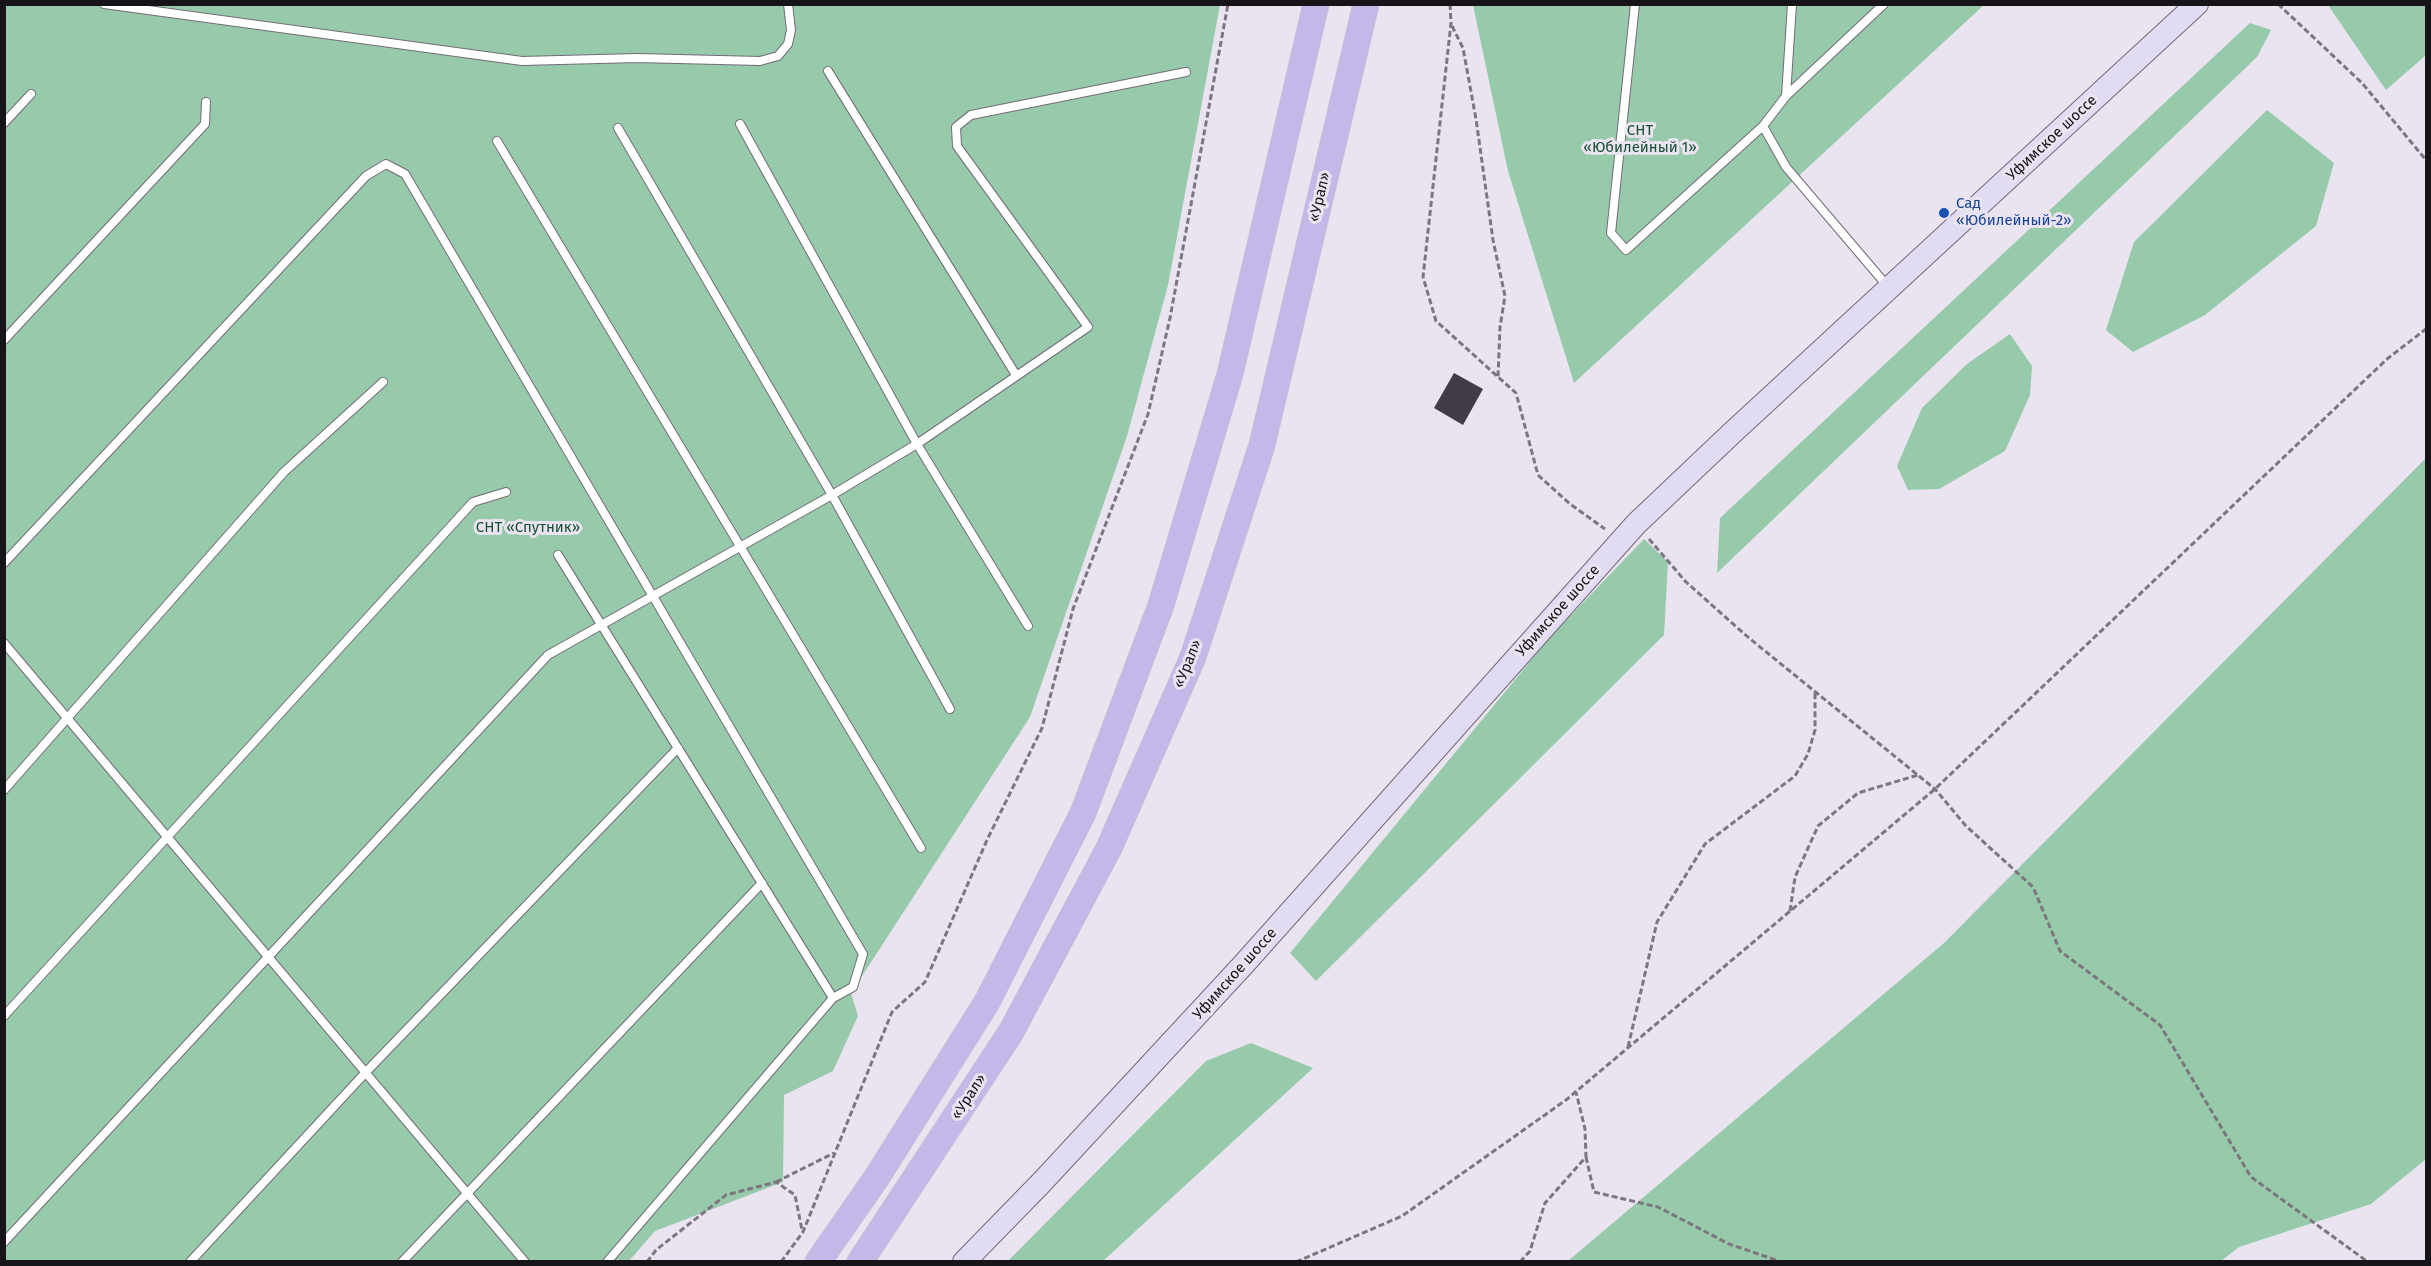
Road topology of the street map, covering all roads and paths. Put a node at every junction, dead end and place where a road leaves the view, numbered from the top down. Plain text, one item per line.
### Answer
1 (104, 4) edge
2 (788, 4) edge
3 (1228, 4) edge
4 (1316, 4) edge
5 (1366, 4) edge
6 (1449, 4) edge
7 (1635, 4) edge
8 (1792, 4) edge
9 (1884, 4) edge
10 (2197, 4) edge
11 (2278, 4) edge
12 (1451, 23) junction
13 (828, 71) dead end
14 (1186, 72) dead end
15 (31, 94) dead end
16 (1786, 96) junction
17 (206, 102) dead end
18 (4, 123) edge
19 (740, 124) dead end
20 (1763, 126) junction
21 (618, 128) dead end
22 (497, 141) dead end
23 (2427, 160) edge
24 (1890, 288) junction
25 (2427, 329) edge
26 (4, 340) edge
27 (1016, 375) junction
28 (1498, 377) junction
29 (383, 382) dead end
30 (917, 444) junction
31 (506, 492) dead end
32 (832, 495) junction
33 (1629, 532) junction
34 (741, 547) junction
35 (558, 555) dead end
36 (4, 563) edge
37 (654, 595) junction
38 (601, 626) junction
39 (1028, 626) dead end
40 (4, 643) edge
41 (1815, 692) junction
42 (950, 709) dead end
43 (69, 719) junction
44 (678, 748) junction
45 (1918, 775) junction
46 (1935, 789) junction
47 (4, 790) edge
48 (168, 838) junction
49 (921, 848) dead end
50 (762, 883) junction
51 (1790, 911) junction
52 (271, 957) junction
53 (833, 998) junction
54 (4, 1016) edge
55 (1628, 1048) junction
56 (367, 1071) junction
57 (1576, 1092) junction
58 (834, 1153) junction
59 (1586, 1157) junction
60 (776, 1182) junction
61 (467, 1192) junction
62 (802, 1232) junction
63 (4, 1242) edge
64 (190, 1262) edge
65 (402, 1262) edge
66 (525, 1262) edge
67 (607, 1262) edge
68 (647, 1262) edge
69 (781, 1262) edge
70 (818, 1262) edge
71 (860, 1262) edge
72 (963, 1262) edge
73 (1296, 1262) edge
74 (1520, 1262) edge
75 (1782, 1262) edge
76 (2368, 1262) edge

1 - 2 lane
3 - 58 path
4 - 70 main road
5 - 71 main road, «Урал»
6 - 12 path
7 - 20 lane
8 - 16 lane
9 - 16 lane
10 - 24 main road, Уфимское шоссе
11 - 23 path
12 - 28 path
12 - 28 path
13 - 27 lane
14 - 27 lane
15 - 18 lane
16 - 20 lane
17 - 26 lane
19 - 30 lane
20 - 24 lane
21 - 32 lane
22 - 34 lane
24 - 33 main road, Уфимское шоссе
25 - 46 path
27 - 30 lane
28 - 33 path
29 - 43 lane
30 - 32 lane
30 - 39 lane
31 - 48 lane
32 - 34 lane
32 - 42 lane
33 - 41 path
33 - 72 main road, Уфимское шоссе
34 - 37 lane
34 - 49 lane
35 - 38 lane
36 - 37 lane
37 - 38 lane
37 - 53 lane
38 - 44 lane
38 - 52 lane
40 - 43 lane
41 - 45 path
41 - 55 path
43 - 47 lane
43 - 48 lane
44 - 50 lane
44 - 56 lane
45 - 46 path
45 - 51 path
46 - 51 path
46 - 76 path
48 - 52 lane
48 - 54 lane
50 - 53 lane
50 - 61 lane
51 - 55 path
52 - 56 lane
52 - 63 lane
53 - 67 lane
55 - 57 path
56 - 61 lane
56 - 64 lane
57 - 59 path
57 - 73 path
58 - 60 path
58 - 62 path
59 - 74 path
59 - 75 path
60 - 62 path
60 - 68 path
61 - 65 lane
61 - 66 lane
62 - 69 path

